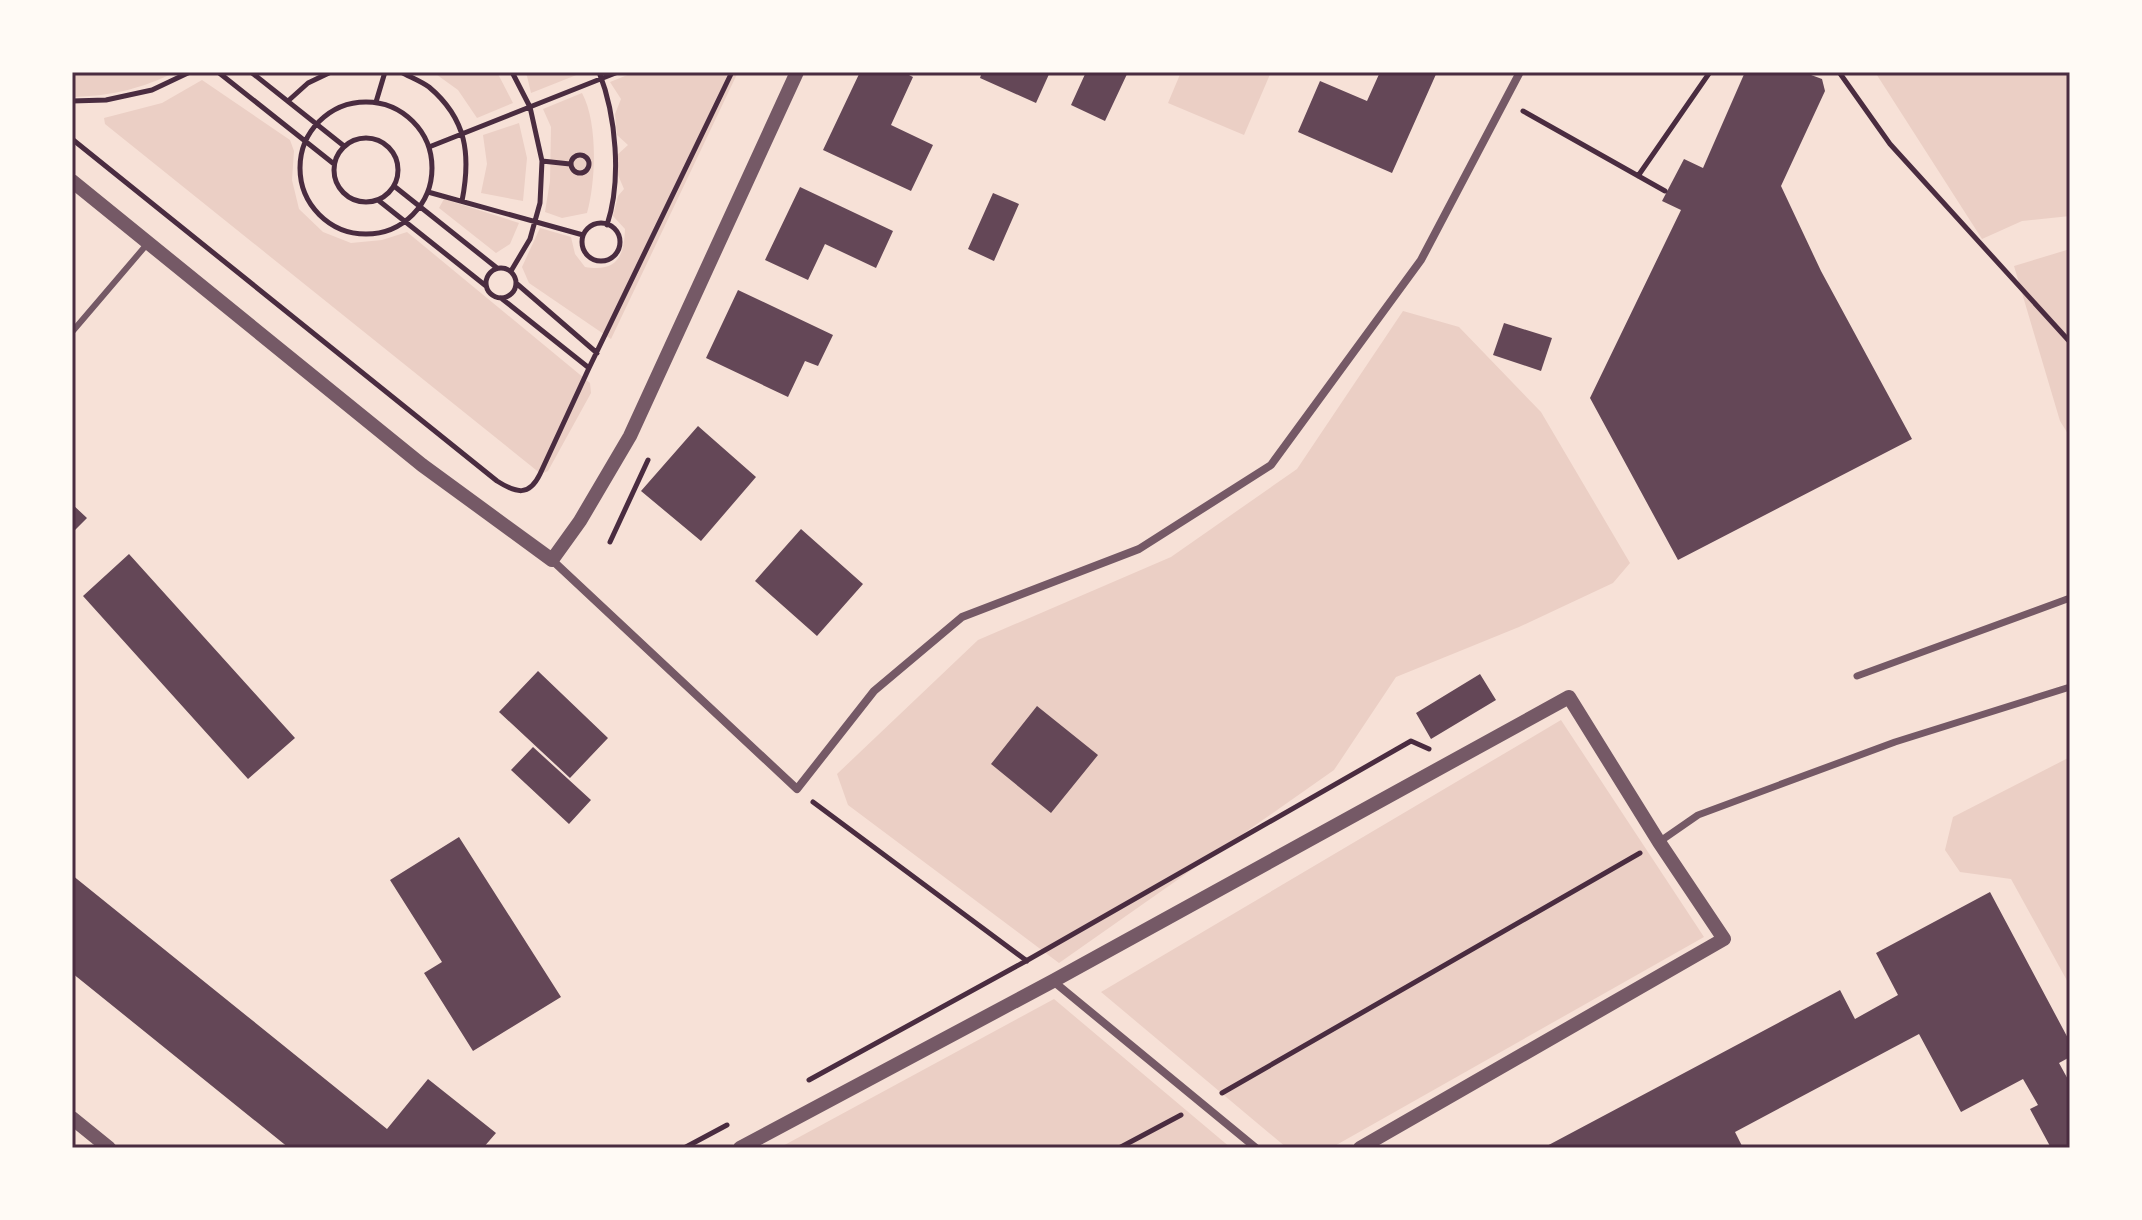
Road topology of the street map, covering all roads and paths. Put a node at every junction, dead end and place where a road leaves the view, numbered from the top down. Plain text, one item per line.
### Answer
1 (190, 72) edge
2 (218, 72) edge
3 (251, 72) edge
4 (331, 72) edge
5 (385, 72) edge
6 (401, 72) edge
7 (512, 72) edge
8 (599, 72) edge
9 (618, 72) edge
10 (732, 72) edge
11 (797, 72) edge
12 (1520, 72) edge
13 (1710, 72) edge
14 (1839, 72) edge
15 (322, 74) edge
16 (602, 80) junction
17 (72, 101) edge
18 (288, 101) junction
19 (1504, 101) junction
20 (376, 102) junction
21 (530, 107) junction
22 (316, 124) junction
23 (462, 134) junction
24 (72, 139) edge
25 (305, 141) junction
26 (344, 146) junction
27 (429, 147) junction
28 (542, 161) junction
29 (334, 164) junction
30 (570, 164) dead end
31 (1638, 176) junction
32 (72, 181) edge
33 (394, 186) junction
34 (1665, 191) dead end
35 (428, 192) junction
36 (378, 199) junction
37 (462, 201) junction
38 (420, 206) junction
39 (405, 221) junction
40 (535, 221) junction
41 (607, 225) junction
42 (583, 235) junction
43 (148, 243) junction
44 (497, 268) junction
45 (511, 271) junction
46 (516, 283) junction
47 (486, 286) junction
48 (501, 298) junction
49 (72, 332) edge
50 (2070, 342) edge
51 (597, 353) junction
52 (589, 368) junction
53 (552, 560) junction
54 (2070, 598) edge
55 (1857, 676) dead end
56 (2070, 687) edge
57 (1455, 760) junction
58 (797, 789) junction
59 (1659, 842) junction
60 (1026, 961) junction
61 (1053, 981) junction
62 (808, 1081) dead end
63 (1202, 1105) junction
64 (72, 1118) edge
65 (739, 1118) dead end
66 (109, 1148) edge
67 (684, 1148) edge
68 (740, 1148) edge
69 (1119, 1148) edge
70 (1256, 1148) edge
71 (1360, 1148) edge

1 - 17 path
2 - 25 path
3 - 18 path
4 - 15 path
5 - 20 path
6 - 23 path
7 - 21 path
8 - 16 path
9 - 16 path
10 - 51 path
11 - 53 street
12 - 19 street
13 - 31 path
14 - 50 path
15 - 18 path
16 - 21 path
16 - 41 path
18 - 22 path
19 - 31 path
19 - 58 street
20 - 22 path
20 - 27 path
21 - 23 path
21 - 28 path
22 - 25 path
22 - 26 path
23 - 27 path
23 - 37 path
24 - 52 path
25 - 29 path
25 - 39 path
26 - 29 path
26 - 33 path
27 - 35 path
28 - 30 path
28 - 40 path
29 - 36 path
31 - 34 path
32 - 43 street
33 - 36 path
33 - 38 path
35 - 37 path
35 - 38 path
36 - 39 path
37 - 40 path
38 - 39 path
38 - 44 path
39 - 47 path
40 - 42 path
40 - 45 path
41 - 42 path
41 - 42 path
43 - 49 lane
43 - 53 street
44 - 45 path
44 - 47 path
45 - 46 path
46 - 48 path
46 - 51 path
47 - 48 path
48 - 52 path
51 - 52 path
53 - 58 street
54 - 55 street
56 - 59 street
57 - 59 street
57 - 60 path
57 - 61 street
58 - 60 path
59 - 63 path
59 - 71 street
60 - 61 path
60 - 62 path
61 - 63 street
61 - 68 street
63 - 69 path
63 - 70 street
64 - 66 street
65 - 67 path

